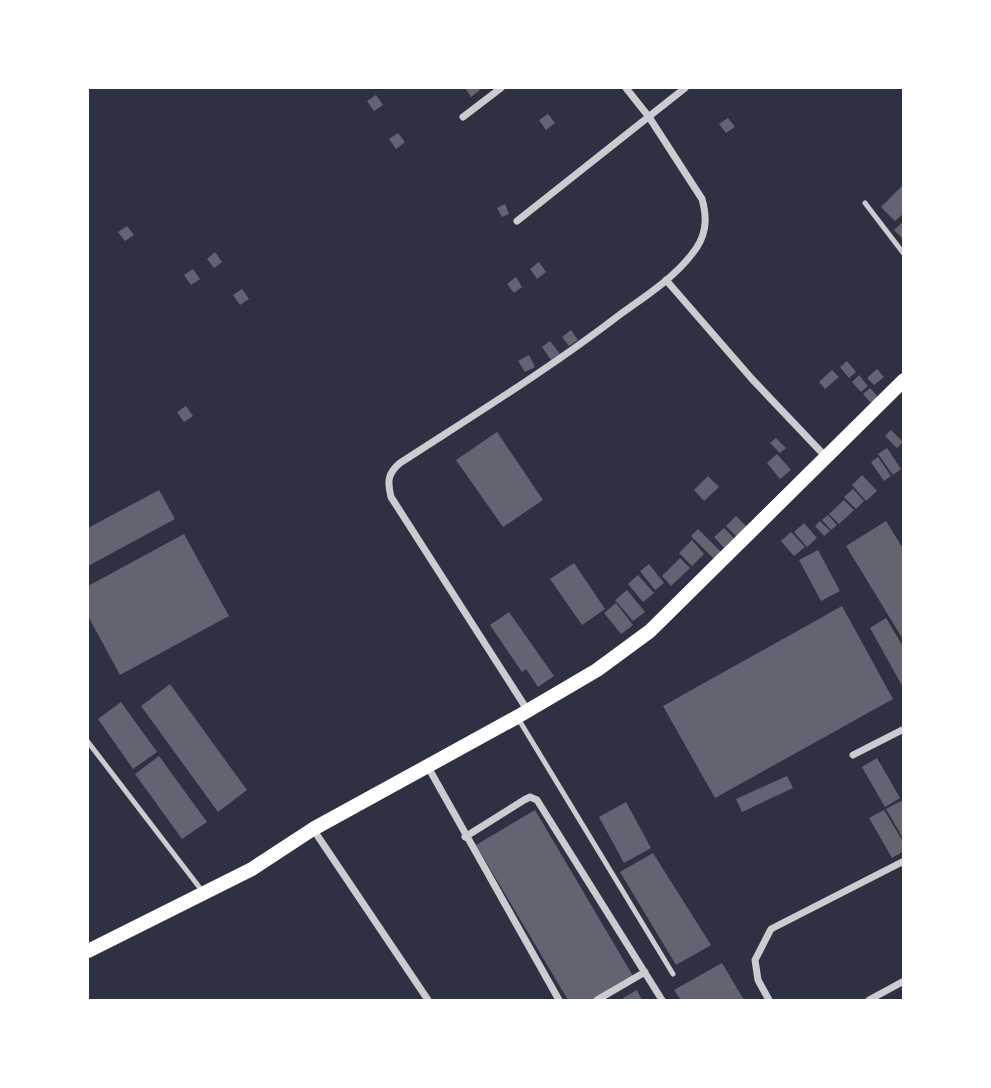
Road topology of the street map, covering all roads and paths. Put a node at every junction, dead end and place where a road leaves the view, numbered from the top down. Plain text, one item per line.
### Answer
1 (501, 88) edge
2 (626, 88) edge
3 (685, 88) edge
4 (463, 117) dead end
5 (649, 117) junction
6 (865, 203) dead end
7 (517, 221) dead end
8 (904, 254) edge
9 (666, 280) junction
10 (904, 380) edge
11 (825, 457) junction
12 (523, 714) junction
13 (904, 729) edge
14 (88, 742) edge
15 (853, 755) dead end
16 (428, 767) junction
17 (313, 829) junction
18 (465, 837) junction
19 (904, 861) edge
20 (203, 893) junction
21 (88, 951) edge
22 (645, 972) junction
23 (673, 974) dead end
24 (904, 981) edge
25 (428, 1000) edge
26 (559, 1000) edge
27 (597, 1000) edge
28 (662, 1000) edge
29 (769, 1000) edge
30 (869, 1000) edge

1 - 4 street
2 - 5 street
3 - 5 street
5 - 7 street
5 - 9 street
6 - 8 lane
9 - 11 street
9 - 12 street
10 - 11 main road
11 - 12 main road
12 - 16 main road
12 - 23 lane
13 - 15 street
14 - 20 lane
16 - 17 main road
16 - 18 street
17 - 20 main road
17 - 25 street
18 - 22 street
18 - 26 street
19 - 29 street
20 - 21 main road
22 - 27 street
22 - 28 street
24 - 30 street

